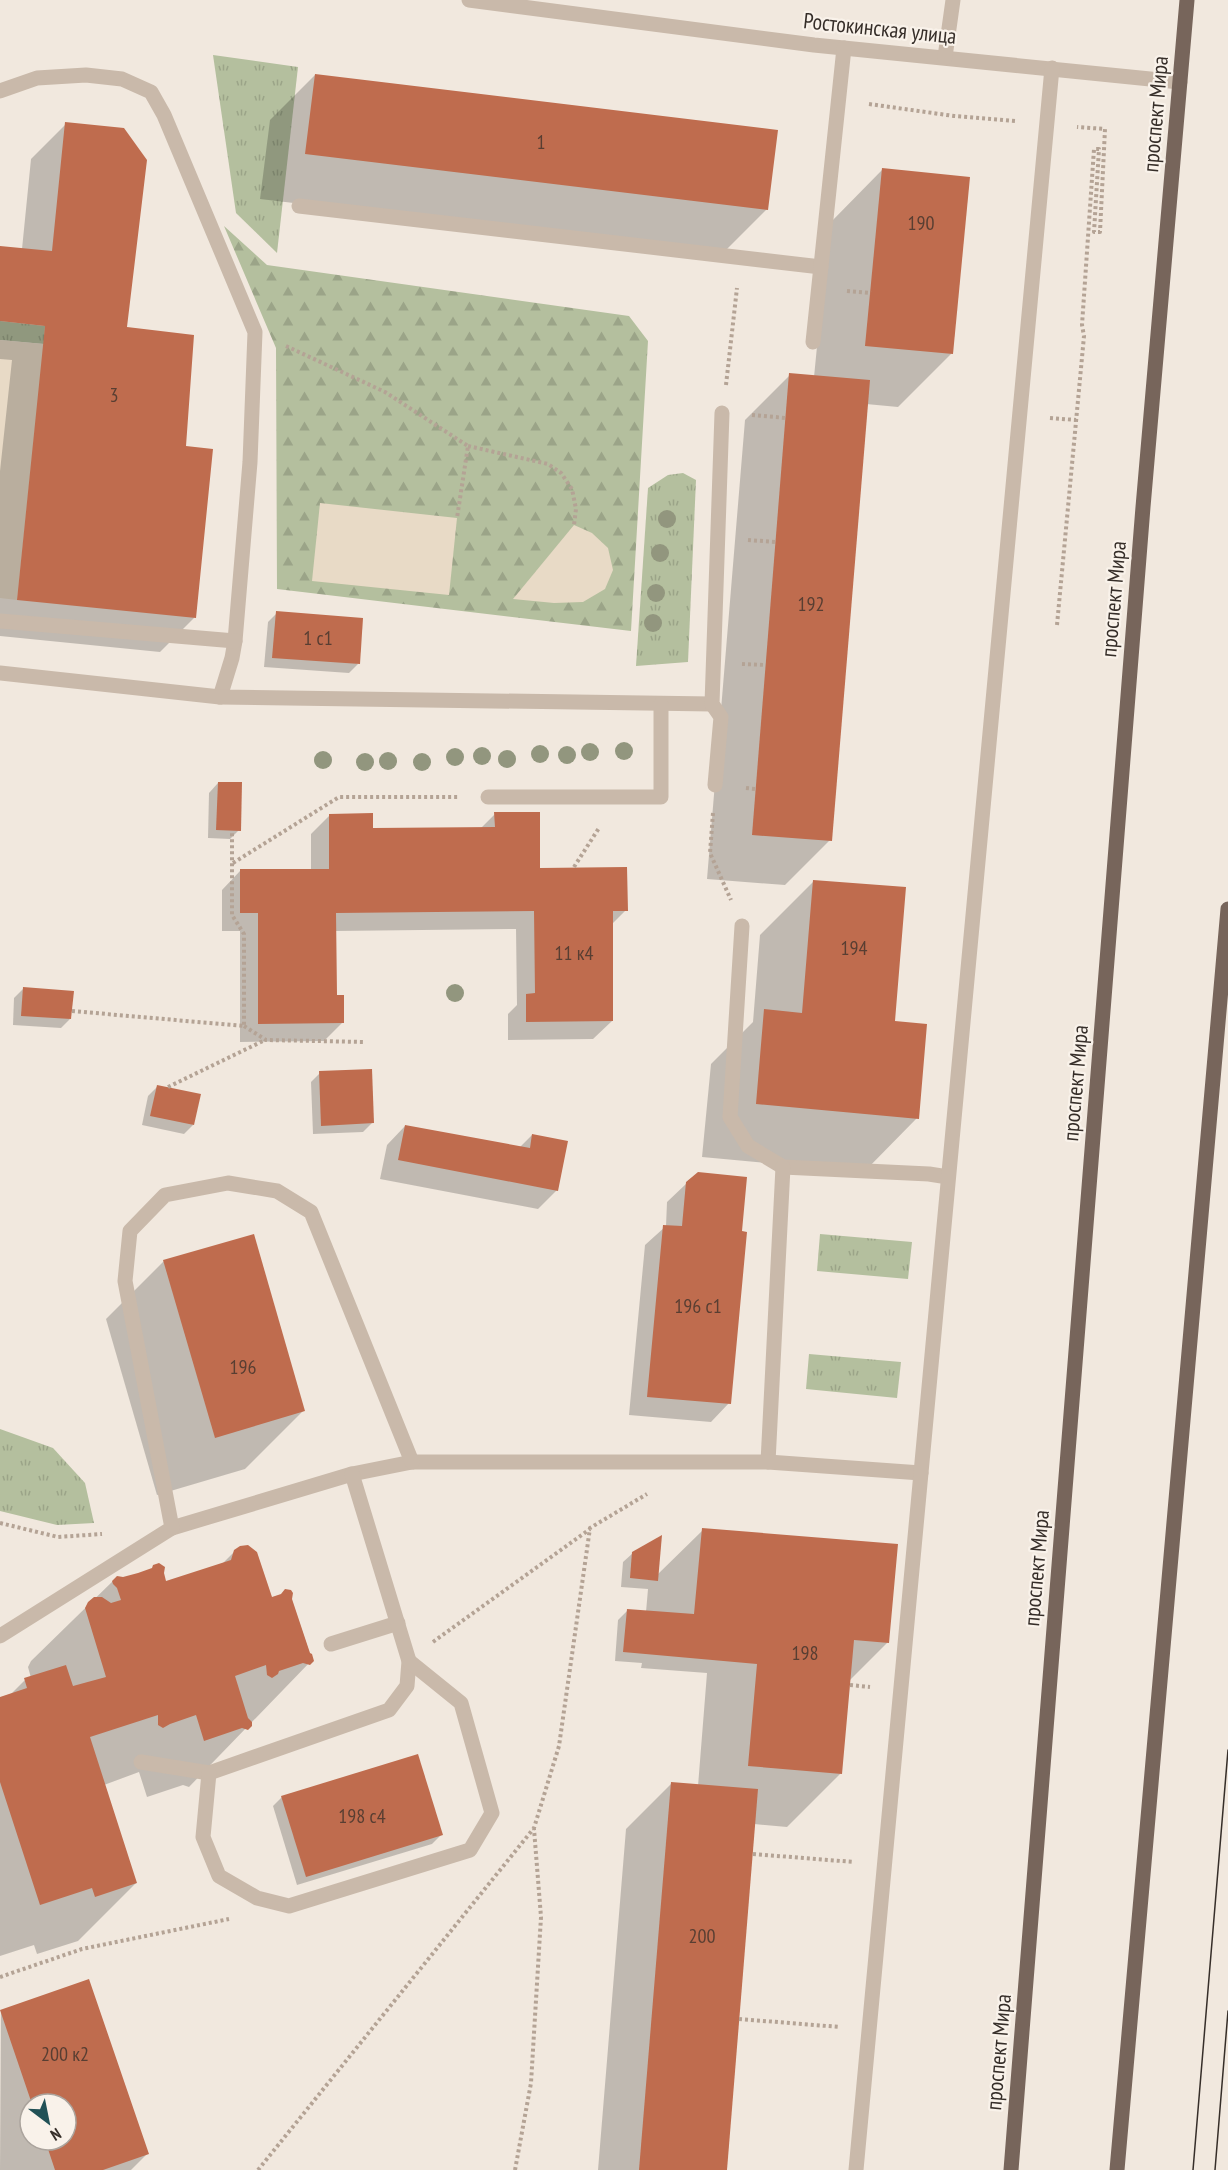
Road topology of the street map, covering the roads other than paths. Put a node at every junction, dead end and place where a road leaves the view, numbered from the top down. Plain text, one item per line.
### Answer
1 (469, 0) edge
2 (953, 0) edge
3 (1187, 0) edge
4 (844, 48) junction
5 (945, 57) junction
6 (1052, 68) junction
7 (1180, 82) junction
8 (0, 91) edge
9 (298, 206) dead end
10 (821, 267) junction
11 (813, 342) dead end
12 (722, 413) road end
13 (0, 621) edge
14 (235, 642) junction
15 (0, 673) edge
16 (220, 697) junction
17 (712, 704) junction
18 (661, 705) junction
19 (715, 785) road end
20 (488, 797) road end
21 (1228, 909) edge
22 (742, 926) road end
23 (783, 1167) junction
24 (948, 1177) junction
25 (412, 1462) junction
26 (768, 1462) junction
27 (921, 1473) junction
28 (352, 1474) junction
29 (172, 1528) junction
30 (398, 1623) junction
31 (0, 1636) edge
32 (331, 1644) dead end
33 (408, 1660) junction
34 (141, 1762) dead end
35 (209, 1773) junction
36 (856, 2170) edge
37 (1011, 2170) edge
38 (1118, 2170) edge

1 - 4 street, Ростокинская улица
2 - 5 street
3 - 7 main road, проспект Мира
4 - 5 street, Ростокинская улица
4 - 10 street
5 - 6 street, Ростокинская улица
6 - 7 street, Ростокинская улица
6 - 24 street
7 - 37 main road, проспект Мира
8 - 14 street
9 - 10 street
10 - 11 street
12 - 17 street
13 - 14 street
14 - 16 street
15 - 16 street
16 - 18 street
17 - 18 street
17 - 19 street
18 - 20 street
21 - 38 main road
22 - 23 street
23 - 24 street
23 - 26 street
24 - 27 street
25 - 26 street
25 - 28 street
25 - 29 street
26 - 27 street
27 - 36 street
28 - 29 street
28 - 30 street
29 - 31 street
30 - 32 street
30 - 33 street
33 - 35 street
33 - 35 street
34 - 35 street

